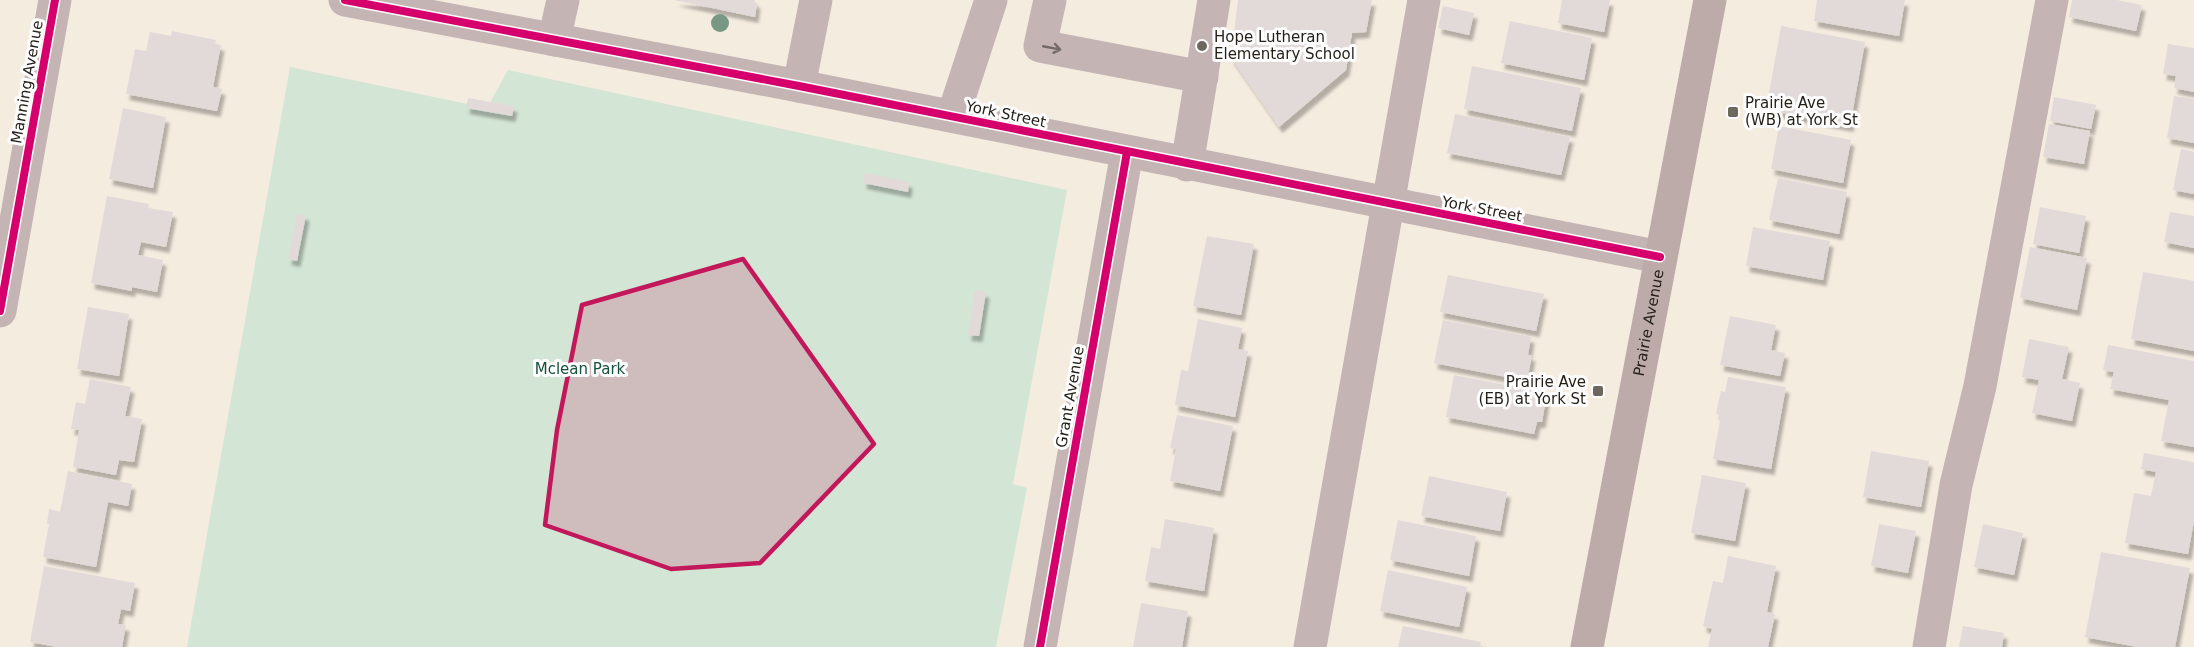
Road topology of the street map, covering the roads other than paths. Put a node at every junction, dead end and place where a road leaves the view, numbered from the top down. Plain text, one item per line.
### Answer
1 (55, 0) edge
2 (345, 0) edge
3 (563, 0) edge
4 (816, 0) edge
5 (991, 0) edge
6 (1050, 0) edge
7 (1214, 0) edge
8 (1424, 0) edge
9 (1710, 0) edge
10 (2052, 0) edge
11 (554, 40) junction
12 (1202, 77) junction
13 (799, 86) junction
14 (953, 116) junction
15 (1127, 152) junction
16 (1188, 165) junction
17 (1389, 204) junction
18 (1660, 257) junction
19 (0, 311) edge
20 (1040, 647) edge
21 (1310, 647) edge
22 (1587, 647) edge
23 (1929, 647) edge

1 - 19 street, Manning Avenue
2 - 11 street, York Street
3 - 11 street
4 - 13 street
5 - 14 street
6 -> 12 street
7 - 12 street
8 - 17 street
9 - 18 main road, Prairie Avenue
10 - 23 street
11 - 13 street, York Street
12 - 16 street
13 - 14 street, York Street
14 - 15 street, York Street
15 - 16 street, York Street
15 - 20 street, Grant Avenue
16 - 17 street, York Street
17 - 18 street, York Street
17 - 21 street
18 - 22 main road, Prairie Avenue

